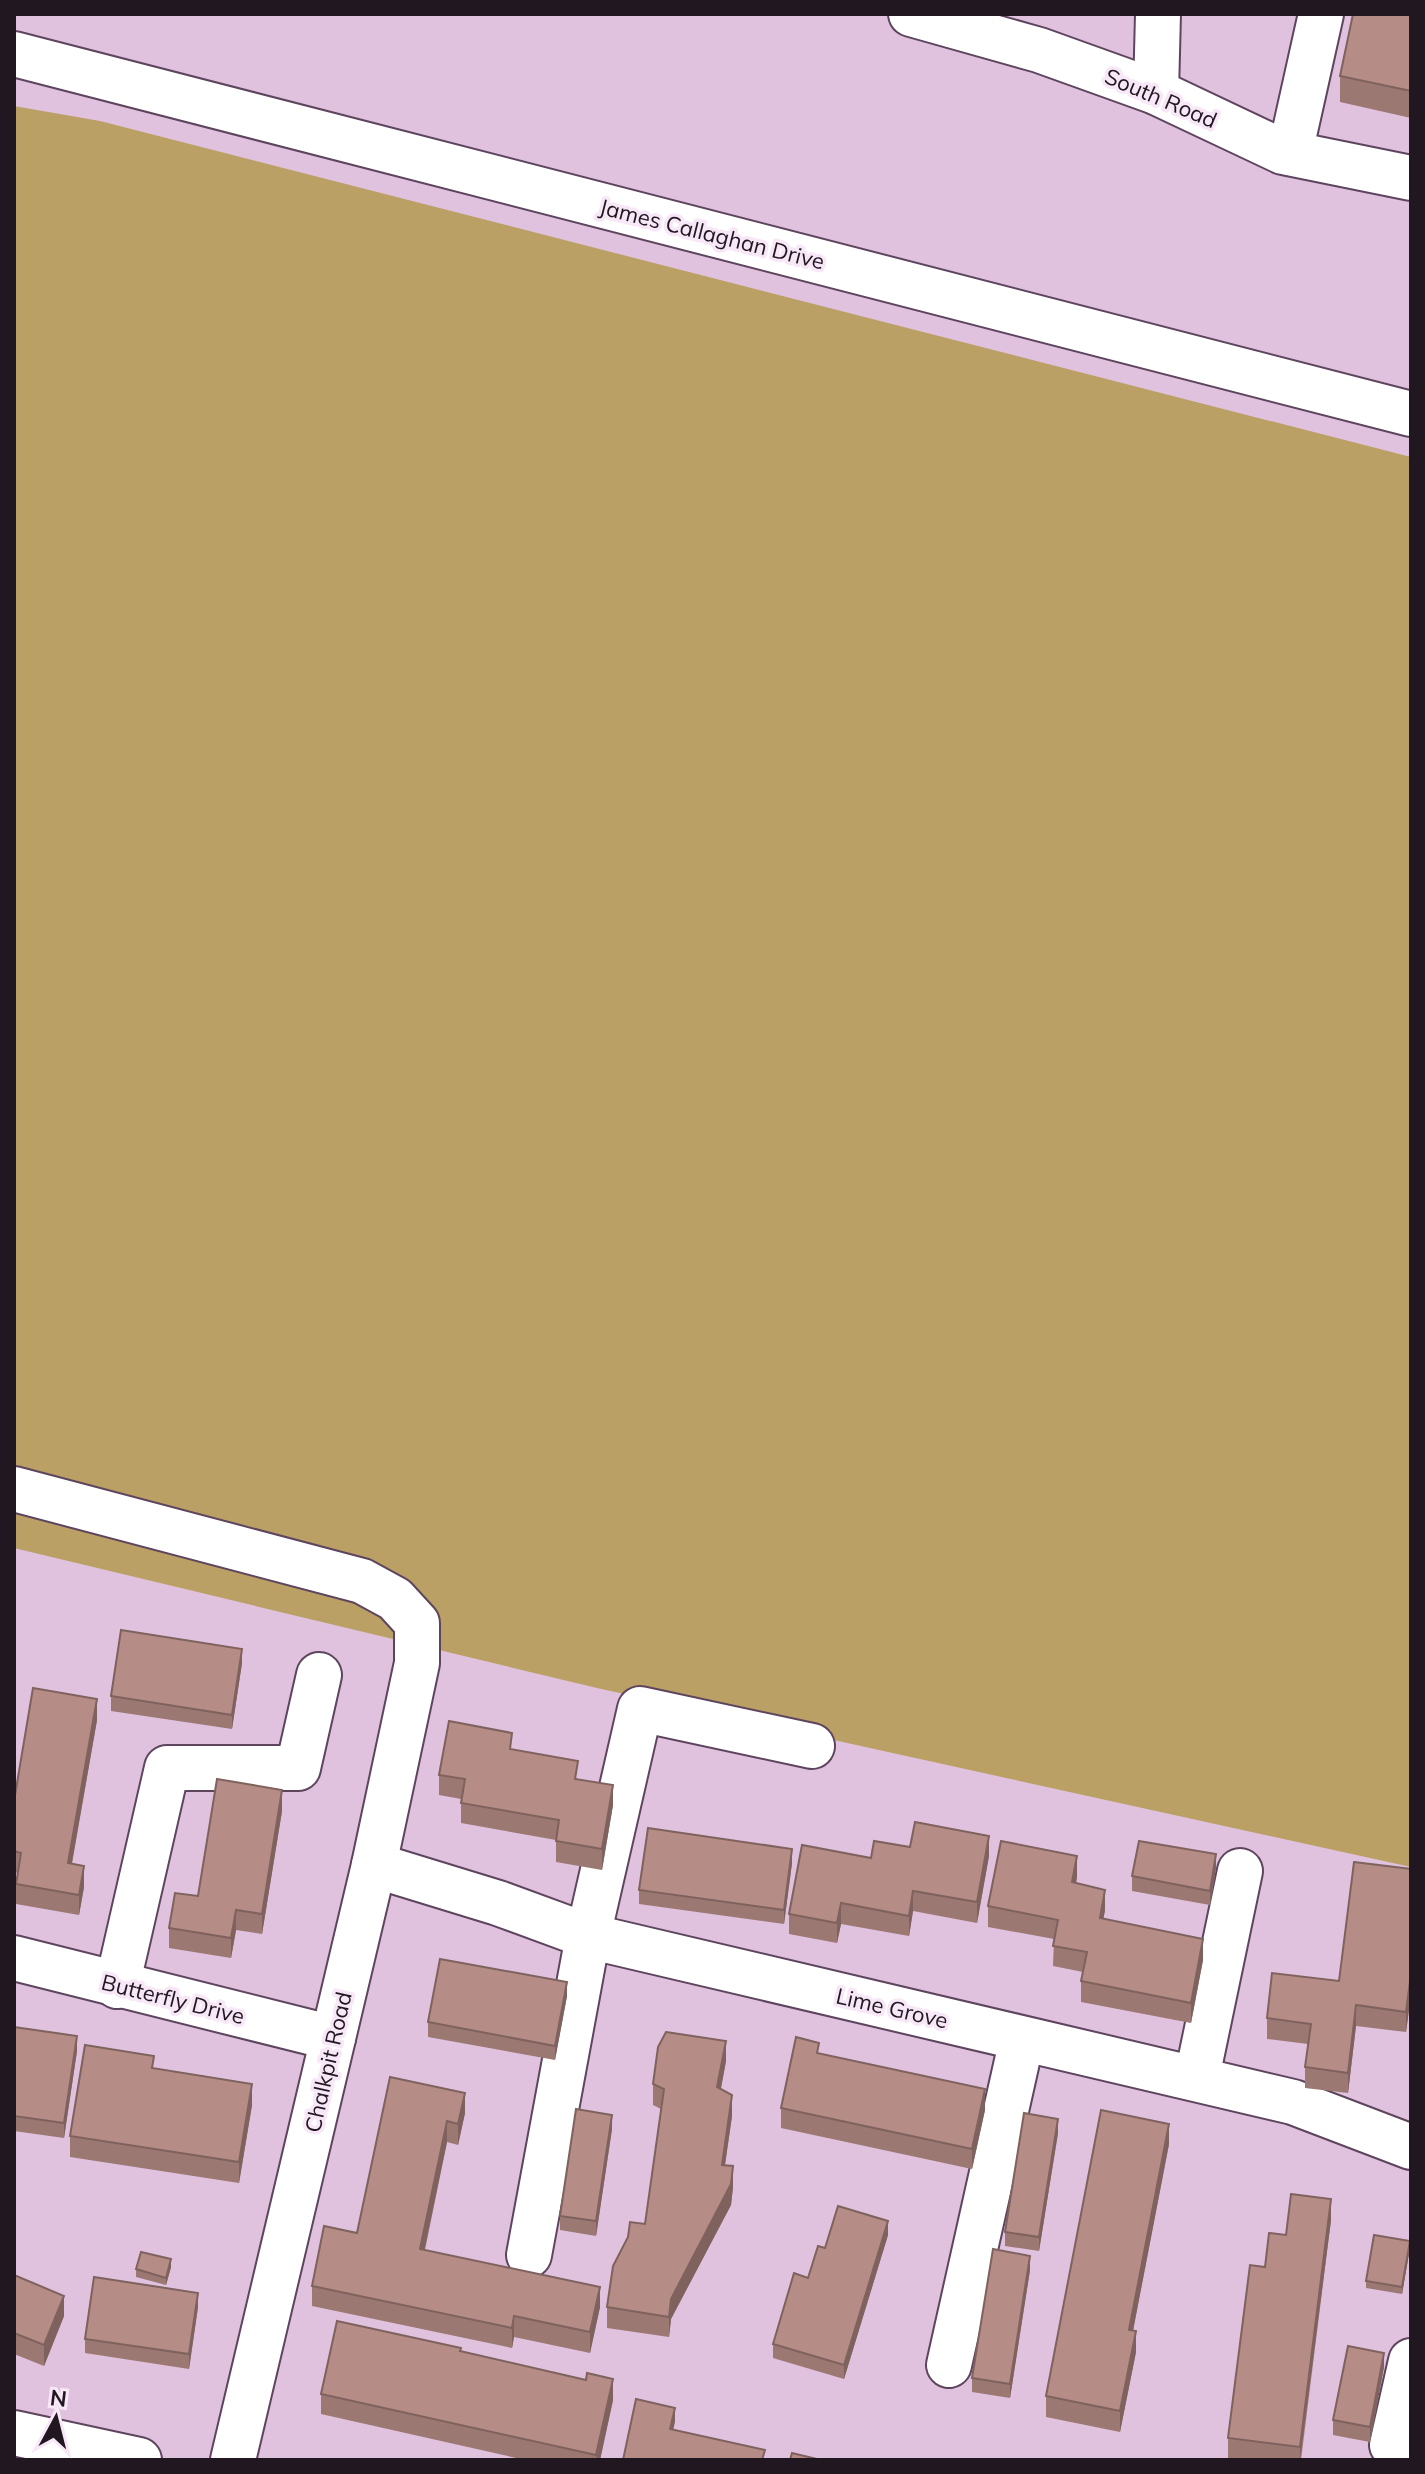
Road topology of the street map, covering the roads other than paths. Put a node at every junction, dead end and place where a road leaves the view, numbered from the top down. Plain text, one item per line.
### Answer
1 (911, 14) edge
2 (1158, 14) edge
3 (1321, 14) edge
4 (14, 54) edge
5 (1156, 92) junction
6 (1290, 153) junction
7 (1411, 178) edge
8 (1411, 414) edge
9 (14, 1489) edge
10 (319, 1675) dead end
11 (812, 1746) dead end
12 (374, 1865) junction
13 (1240, 1871) dead end
14 (588, 1936) junction
15 (14, 1958) edge
16 (117, 1986) junction
17 (333, 2038) junction
18 (1022, 2039) junction
19 (1197, 2077) junction
20 (1411, 2147) edge
21 (529, 2255) dead end
22 (1411, 2361) edge
23 (949, 2365) dead end
24 (14, 2433) edge
25 (1392, 2445) dead end
26 (139, 2460) edge
27 (233, 2460) edge

1 - 5 street, South Road
2 - 5 street
3 - 6 street
4 - 8 street, James Callaghan Drive
5 - 6 street, South Road
6 - 7 street, South Road
9 - 12 street, Chalkpit Road
10 - 16 street
11 - 14 street
12 - 14 street, Lime Grove
12 - 17 street, Chalkpit Road
13 - 19 street
14 - 18 street, Lime Grove
14 - 21 street
15 - 16 street, Butterfly Drive
16 - 17 street, Butterfly Drive
17 - 27 street, Chalkpit Road
18 - 19 street, Lime Grove
18 - 23 street
19 - 20 street, Lime Grove
22 - 25 street
24 - 26 street

